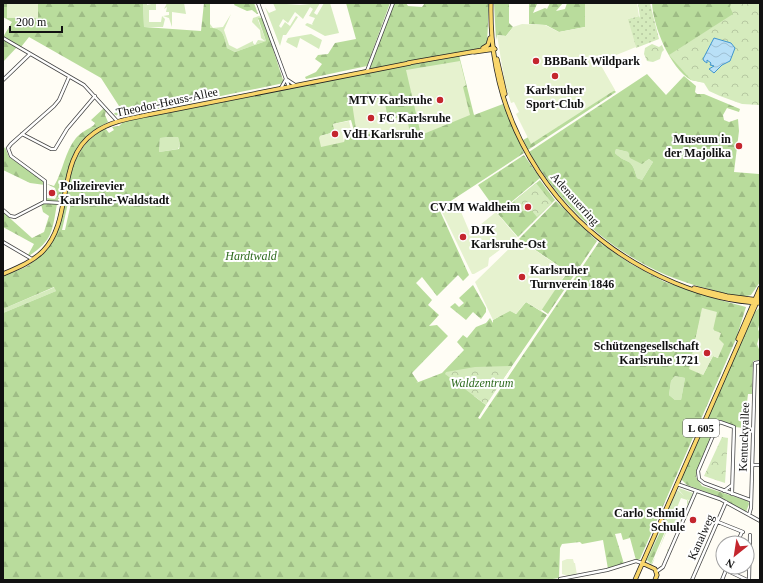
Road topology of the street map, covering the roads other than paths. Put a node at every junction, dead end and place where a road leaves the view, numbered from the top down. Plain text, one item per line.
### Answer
1 (258, 3) edge
2 (393, 3) edge
3 (491, 3) edge
4 (491, 18) junction
5 (491, 33) junction
6 (3, 38) edge
7 (494, 49) junction
8 (479, 51) junction
9 (30, 54) junction
10 (496, 68) junction
11 (366, 72) junction
12 (69, 76) junction
13 (286, 79) junction
14 (3, 80) edge
15 (296, 85) junction
16 (289, 87) junction
17 (281, 88) junction
18 (95, 96) junction
19 (510, 114) junction
20 (112, 115) junction
21 (118, 122) junction
22 (110, 124) junction
23 (22, 134) junction
24 (46, 201) junction
25 (62, 203) junction
26 (3, 210) edge
27 (3, 242) edge
28 (24, 255) junction
29 (32, 260) junction
30 (25, 264) junction
31 (3, 274) edge
32 (675, 283) junction
33 (760, 289) edge
34 (760, 295) edge
35 (747, 299) junction
36 (741, 302) junction
37 (757, 302) edge
38 (751, 311) junction
39 (760, 362) edge
40 (752, 465) junction
41 (760, 465) edge
42 (677, 484) junction
43 (733, 485) junction
44 (696, 490) junction
45 (724, 491) junction
46 (732, 494) junction
47 (750, 500) junction
48 (726, 502) junction
49 (748, 515) junction
50 (760, 521) edge
51 (718, 522) junction
52 (741, 535) edge
53 (642, 563) junction
54 (656, 572) junction
55 (737, 575) edge
56 (560, 579) edge
57 (635, 580) edge
58 (655, 580) edge
59 (692, 580) edge
60 (748, 580) edge

1 - 13 street
2 - 11 street
3 - 4 main road, Adenauerring
4 - 5 main road, Adenauerring
4 - 7 main road, Adenauerring
5 - 7 main road, Adenauerring
5 - 8 main road
6 - 9 street
7 - 8 main road, Theodor-Heuss-Allee
7 - 10 main road, Adenauerring
7 - 19 main road, Adenauerring
8 - 10 main road
8 - 11 main road, Theodor-Heuss-Allee
9 - 12 street
9 - 14 street
10 - 19 main road, Adenauerring
11 - 15 main road, Theodor-Heuss-Allee
12 - 18 street
12 - 23 street
13 - 15 street
13 - 16 street
13 - 17 street
15 - 16 main road, Theodor-Heuss-Allee
16 - 17 main road, Theodor-Heuss-Allee
17 - 21 main road, Theodor-Heuss-Allee
18 - 20 street
18 - 23 street
19 - 32 main road, Adenauerring
20 - 21 street
20 - 22 street
21 - 22 main road, Theodor-Heuss-Allee
22 - 25 main road, Theodor-Heuss-Allee
23 - 24 street
24 - 25 street
24 - 26 street
25 - 29 main road, Theodor-Heuss-Allee
27 - 28 street
28 - 29 street
28 - 30 street
29 - 30 main road, Theodor-Heuss-Allee
30 - 31 main road, Theodor-Heuss-Allee
32 - 35 main road, Adenauerring
32 - 36 main road, Adenauerring
33 - 35 main road
33 - 37 main road
34 - 37 main road
35 - 37 main road, Adenauerring
36 - 37 main road, Adenauerring
36 - 38 main road
37 - 38 main road, L 605
37 - 38 main road
38 - 42 main road, L 605
39 - 40 street, Kentuckyallee
40 - 41 street
40 - 47 street, Kentuckyallee
42 - 44 street, Kanalweg
42 - 53 main road, L 605
43 - 45 street
43 - 45 street
43 - 46 street
44 - 48 street, Kanalweg
44 - 54 street
45 - 46 street
46 - 47 street
47 - 49 street, Kentuckyallee
48 - 49 street, Kanalweg
48 - 51 street, Kanalweg
49 - 50 street, Kanalweg
51 - 52 street
51 - 59 street, Kanalweg
53 - 54 main road
53 - 56 street
53 - 57 main road, L 605
54 - 58 main road
55 - 60 street

